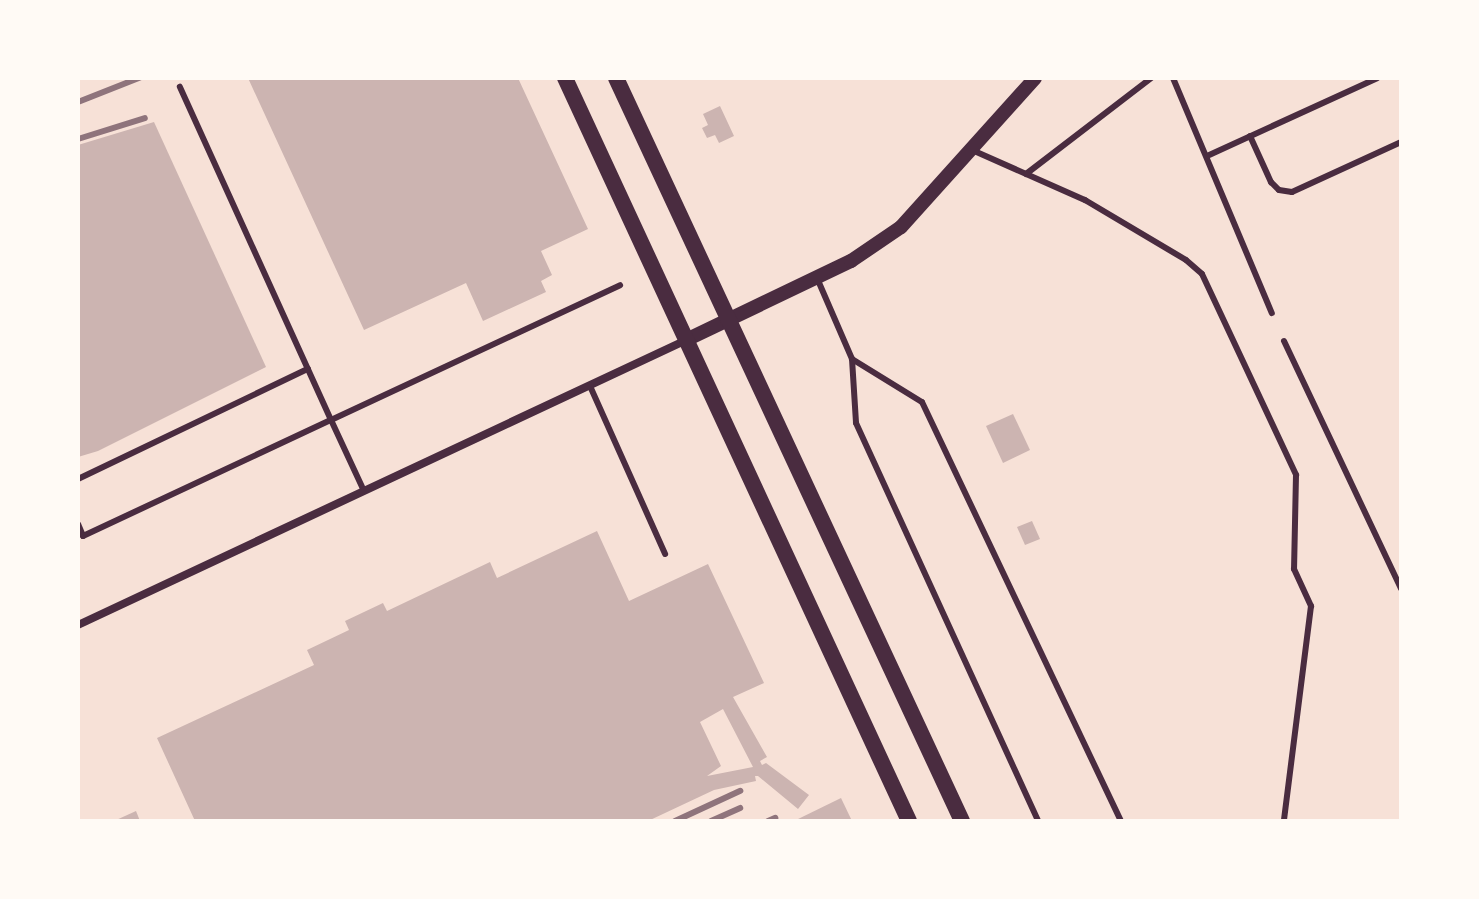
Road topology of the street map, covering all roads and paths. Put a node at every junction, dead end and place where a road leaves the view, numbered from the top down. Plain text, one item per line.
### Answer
1 (565, 78) edge
2 (616, 78) edge
3 (1035, 78) edge
4 (1151, 78) edge
5 (1173, 78) edge
6 (1377, 78) edge
7 (180, 87) dead end
8 (1250, 136) junction
9 (1401, 142) edge
10 (972, 150) junction
11 (1207, 156) junction
12 (1026, 174) junction
13 (817, 278) junction
14 (620, 285) dead end
15 (1272, 313) dead end
16 (730, 318) junction
17 (686, 340) junction
18 (1284, 341) dead end
19 (852, 359) junction
20 (308, 369) junction
21 (590, 386) junction
22 (331, 420) junction
23 (78, 479) edge
24 (364, 491) junction
25 (78, 524) edge
26 (665, 554) dead end
27 (1401, 589) edge
28 (78, 625) edge
29 (909, 821) edge
30 (962, 821) edge
31 (1038, 821) edge
32 (1121, 821) edge
33 (1284, 821) edge

1 - 17 main road
2 - 16 main road
3 - 10 street
4 - 12 lane
5 - 11 lane
6 - 8 lane
7 - 20 lane
8 - 9 lane
8 - 11 lane
10 - 12 lane
10 - 13 street
11 - 15 lane
12 - 33 lane
13 - 16 street
13 - 19 lane
14 - 22 lane
16 - 17 street
16 - 30 main road
17 - 21 street
17 - 29 main road
18 - 27 lane
19 - 31 lane
19 - 32 lane
20 - 22 lane
20 - 23 lane
21 - 24 street
21 - 26 lane
22 - 24 lane
22 - 25 lane
24 - 28 street

